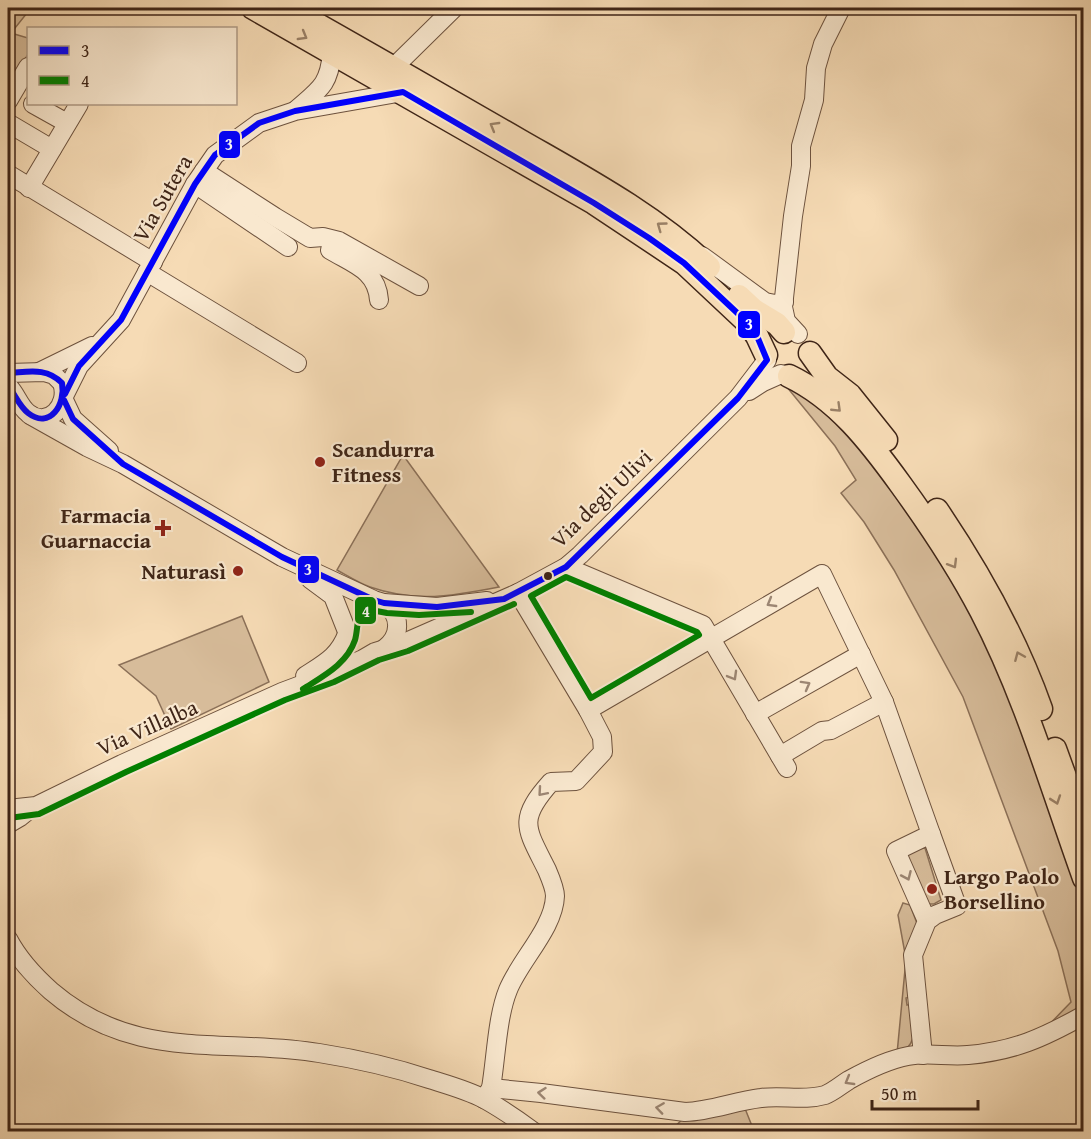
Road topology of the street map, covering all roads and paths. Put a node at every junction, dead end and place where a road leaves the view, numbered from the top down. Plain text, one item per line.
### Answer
1 (253, 8) edge
2 (288, 8) edge
3 (454, 8) edge
4 (841, 8) edge
5 (332, 53) junction
6 (393, 68) junction
7 (27, 70) edge
8 (403, 92) junction
9 (16, 98) edge
10 (35, 105) edge
11 (78, 105) edge
12 (295, 111) junction
13 (8, 123) edge
14 (67, 123) junction
15 (52, 149) junction
16 (8, 174) edge
17 (200, 178) junction
18 (29, 188) junction
19 (310, 238) junction
20 (288, 247) dead end
21 (150, 267) junction
22 (419, 286) dead end
23 (379, 300) dead end
24 (789, 325) junction
25 (102, 341) junction
26 (297, 363) dead end
27 (776, 366) junction
28 (36, 372) junction
29 (8, 373) edge
30 (8, 386) edge
31 (64, 397) junction
32 (25, 407) junction
33 (123, 464) junction
34 (282, 557) junction
35 (566, 567) junction
36 (511, 596) junction
37 (379, 602) junction
38 (347, 631) junction
39 (711, 638) junction
40 (379, 650) junction
41 (861, 654) junction
42 (282, 692) junction
43 (884, 702) junction
44 (588, 710) junction
45 (755, 714) junction
46 (33, 807) junction
47 (8, 809) edge
48 (8, 824) edge
49 (929, 829) junction
50 (1083, 829) edge
51 (1083, 878) edge
52 (927, 921) junction
53 (8, 939) edge
54 (1083, 1015) edge
55 (923, 1055) junction
56 (488, 1094) junction
57 (534, 1131) edge

1 -> 5 main road
2 - 6 main road
3 - 6 street
4 - 24 street
5 - 8 main road
5 - 12 street
24 -> 6 main road
7 - 9 street
8 - 12 street
8 - 27 main road
10 - 14 street
11 - 14 street
12 - 17 street, Via Sutera
13 - 15 street
14 - 15 street
15 - 18 street
16 - 18 street
17 - 19 street
17 - 20 street
17 - 21 street, Via Sutera
18 - 21 street
19 - 22 street
19 - 23 street
21 - 25 street, Via Sutera
21 - 26 street
24 - 27 main road
24 - 27 main road
50 -> 24 main road
25 - 28 street
25 - 31 street, Via Sutera
27 - 35 street, Via degli Ulivi
27 -> 51 main road
28 - 29 street
28 - 31 street
28 - 32 street
30 - 32 street
31 - 32 street
31 - 33 street
32 - 33 street
33 - 34 street
34 - 37 street
34 - 38 street
35 - 36 street, Via degli Ulivi
35 - 39 street
36 - 37 street
36 - 40 street, Via degli Ulivi
36 - 44 street
37 - 38 street
37 - 40 street
38 - 40 street
38 - 42 street
41 -> 39 street
39 - 44 street
39 -> 45 street
40 - 42 street, Via degli Ulivi
41 - 43 street
45 -> 41 street
42 - 46 street, Via Villalba
43 - 45 street
43 - 49 street
44 -> 56 street
46 - 47 street
46 - 48 street
49 - 52 street
49 -> 52 street
52 - 55 street
53 - 56 street
54 - 55 street
55 -> 56 street
56 - 57 street

